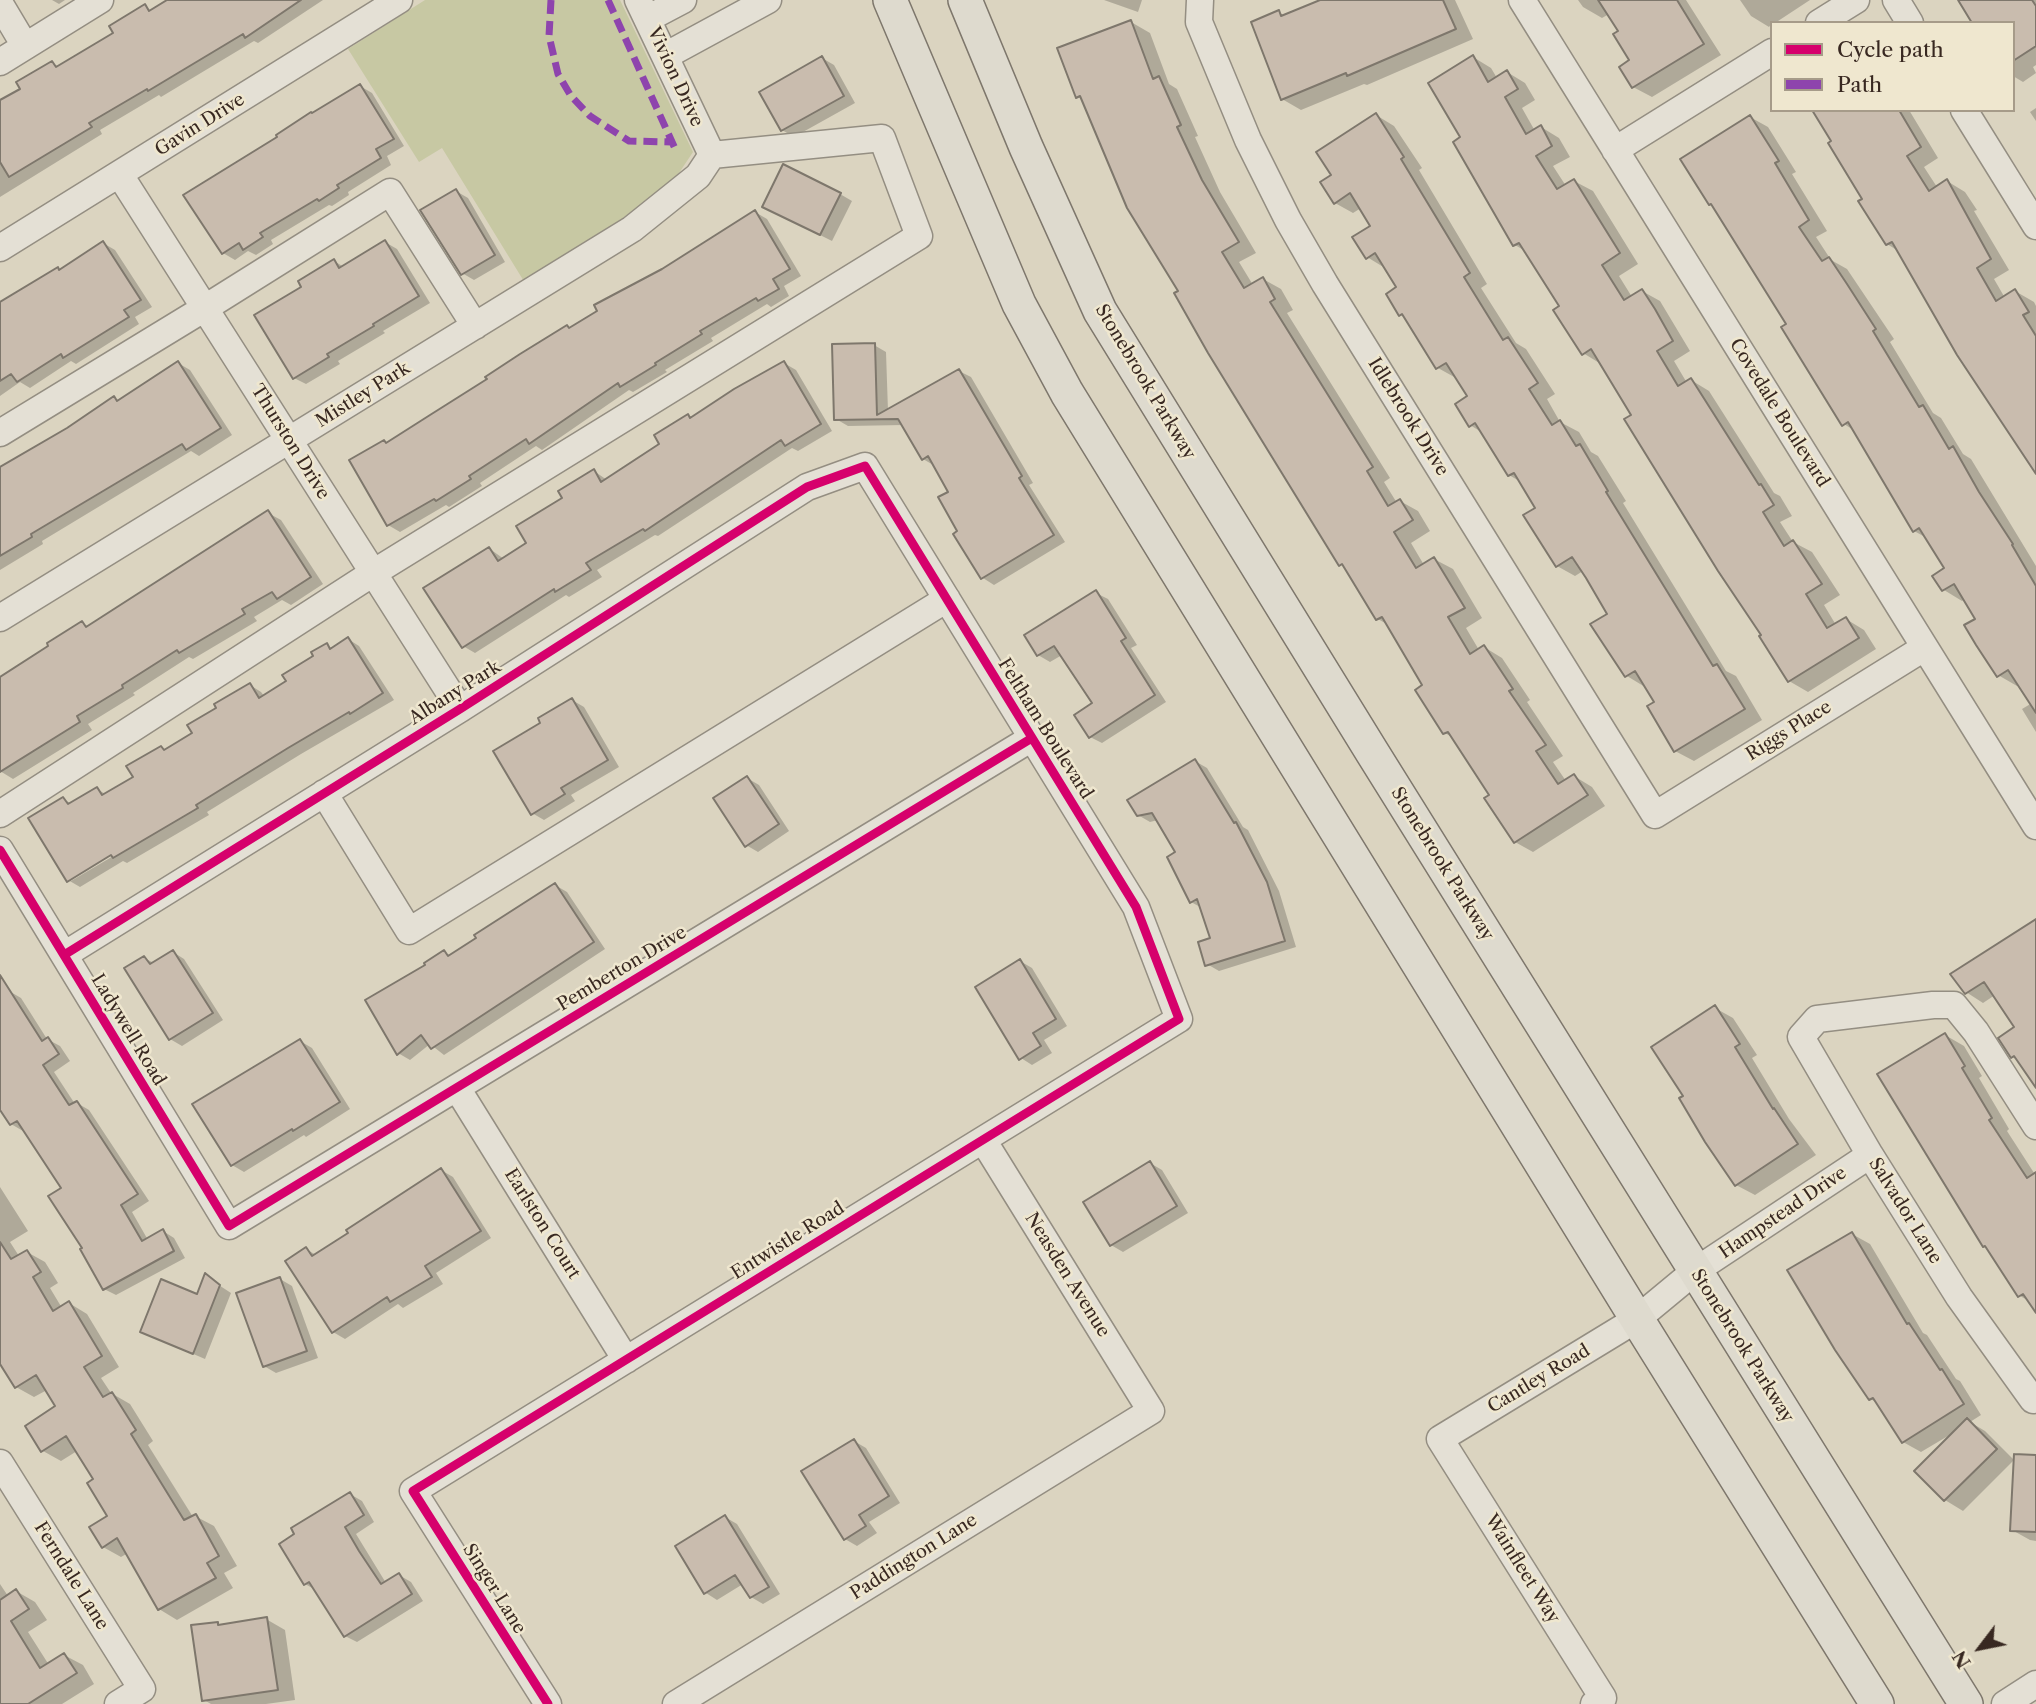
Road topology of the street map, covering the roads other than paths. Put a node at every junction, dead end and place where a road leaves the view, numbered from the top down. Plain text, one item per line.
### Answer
1 (100, 0) edge
2 (400, 0) edge
3 (683, 0) edge
4 (768, 0) edge
5 (890, 0) edge
6 (965, 0) edge
7 (1522, 0) edge
8 (1856, 0) edge
9 (1896, 0) edge
10 (1199, 1) edge
11 (0, 4) edge
12 (643, 9) edge
13 (1822, 21) edge
14 (1909, 21) edge
15 (25, 46) junction
16 (1770, 53) edge
17 (665, 55) junction
18 (0, 62) edge
19 (1965, 112) edge
20 (1615, 150) junction
21 (712, 155) junction
22 (120, 175) junction
23 (2036, 226) edge
24 (0, 248) edge
25 (205, 308) junction
26 (475, 326) junction
27 (0, 433) edge
28 (290, 441) junction
29 (865, 466) joint
30 (373, 573) junction
31 (947, 599) junction
32 (0, 618) edge
33 (1924, 648) junction
34 (460, 709) junction
35 (1032, 738) junction
36 (324, 793) junction
37 (0, 814) edge
38 (1655, 815) joint
39 (2036, 826) edge
40 (0, 850) edge
41 (64, 955) junction
42 (1179, 1019) joint
43 (457, 1087) junction
44 (2036, 1126) edge
45 (983, 1140) junction
46 (1870, 1155) junction
47 (229, 1226) joint
48 (1695, 1271) junction
49 (1637, 1319) junction
50 (626, 1360) junction
51 (2035, 1399) edge
52 (1151, 1411) joint
53 (1440, 1439) joint
54 (0, 1463) edge
55 (413, 1491) joint
56 (2036, 1684) edge
57 (1599, 1701) edge
58 (118, 1704) edge
59 (548, 1704) edge
60 (676, 1704) edge
61 (1877, 1704) edge
62 (1966, 1704) edge
63 (2005, 1704) edge

1 - 15 street
2 - 22 street, Gavin Drive
3 - 12 street
4 - 17 street
5 - 49 main road
6 - 48 main road, Stonebrook Parkway
7 - 20 street, Covedale Boulevard
8 - 13 street
9 - 14 street
10 - 38 street, Idlebrook Drive
11 - 15 street
12 - 17 street, Vivion Drive
15 - 18 street
16 - 20 street
17 - 21 street, Vivion Drive
19 - 23 street
20 - 33 street, Covedale Boulevard
21 - 26 street, Mistley Park
21 - 30 street
22 - 24 street, Gavin Drive
22 - 25 street, Thurston Drive
25 - 26 street
25 - 27 street
25 - 28 street, Thurston Drive
26 - 28 street, Mistley Park
28 - 30 street, Thurston Drive
28 - 32 street, Mistley Park
29 - 31 street, Feltham Boulevard
29 - 34 street, Albany Park
30 - 34 street, Thurston Drive
30 - 37 street
31 - 35 street, Feltham Boulevard
31 - 36 street
33 - 38 street, Riggs Place
33 - 39 street, Covedale Boulevard
34 - 36 street, Albany Park
35 - 42 street, Feltham Boulevard
35 - 43 street, Pemberton Drive
36 - 41 street, Albany Park
40 - 41 street, Ladywell Road
41 - 47 street, Ladywell Road
42 - 45 street, Entwistle Road
43 - 47 street, Pemberton Drive
43 - 50 street, Earlston Court
44 - 46 street, Salvador Lane
45 - 50 street, Entwistle Road
45 - 52 street, Neasden Avenue
46 - 48 street, Hampstead Drive
46 - 51 street, Salvador Lane
48 - 49 street, Hampstead Drive
48 - 62 main road, Stonebrook Parkway
49 - 53 street, Cantley Road
49 - 61 main road
50 - 55 street, Entwistle Road
52 - 60 street, Paddington Lane
53 - 57 street, Wainfleet Way
54 - 58 street, Ferndale Lane
55 - 59 street, Singer Lane
56 - 63 street

